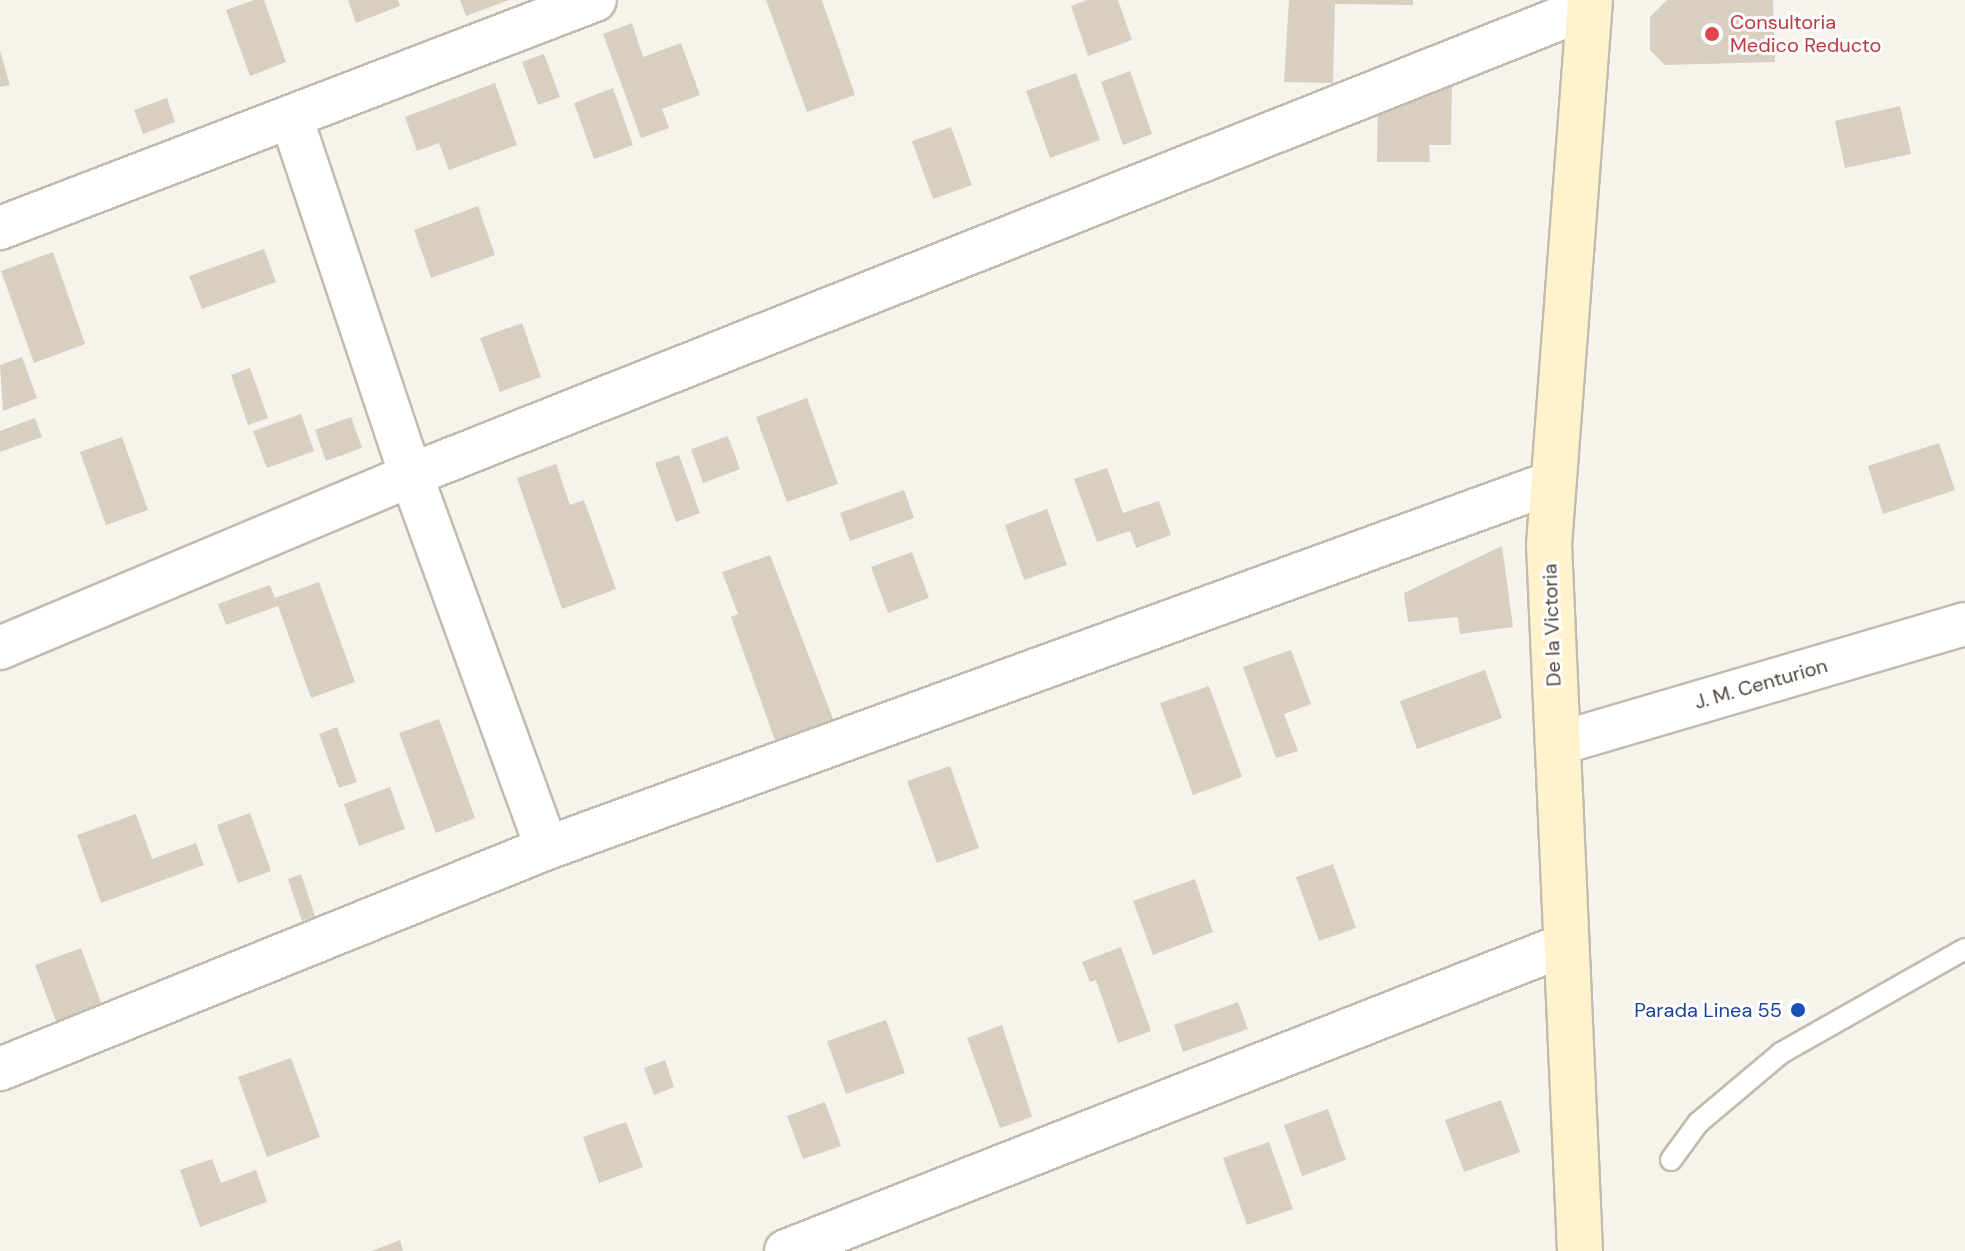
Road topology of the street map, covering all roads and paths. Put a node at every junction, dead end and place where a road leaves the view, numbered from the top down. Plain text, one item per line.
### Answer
1 (595, 0) edge
2 (1589, 3) edge
3 (291, 117) junction
4 (0, 228) edge
5 (411, 475) junction
6 (1553, 482) junction
7 (1965, 624) edge
8 (0, 648) edge
9 (1557, 744) junction
10 (547, 848) junction
11 (1567, 944) junction
12 (1965, 949) edge
13 (0, 1069) edge
14 (1671, 1160) dead end
15 (786, 1251) edge
16 (1580, 1251) edge

1 - 3 street
2 - 5 street
2 - 6 main road, De la Victoria
3 - 4 street
3 - 5 street
5 - 8 street
5 - 10 street
6 - 9 main road, De la Victoria
6 - 10 street
7 - 9 street, J. M. Centurion
9 - 11 main road, De la Victoria
10 - 13 street
11 - 15 street
11 - 16 main road, De la Victoria
12 - 14 lane

